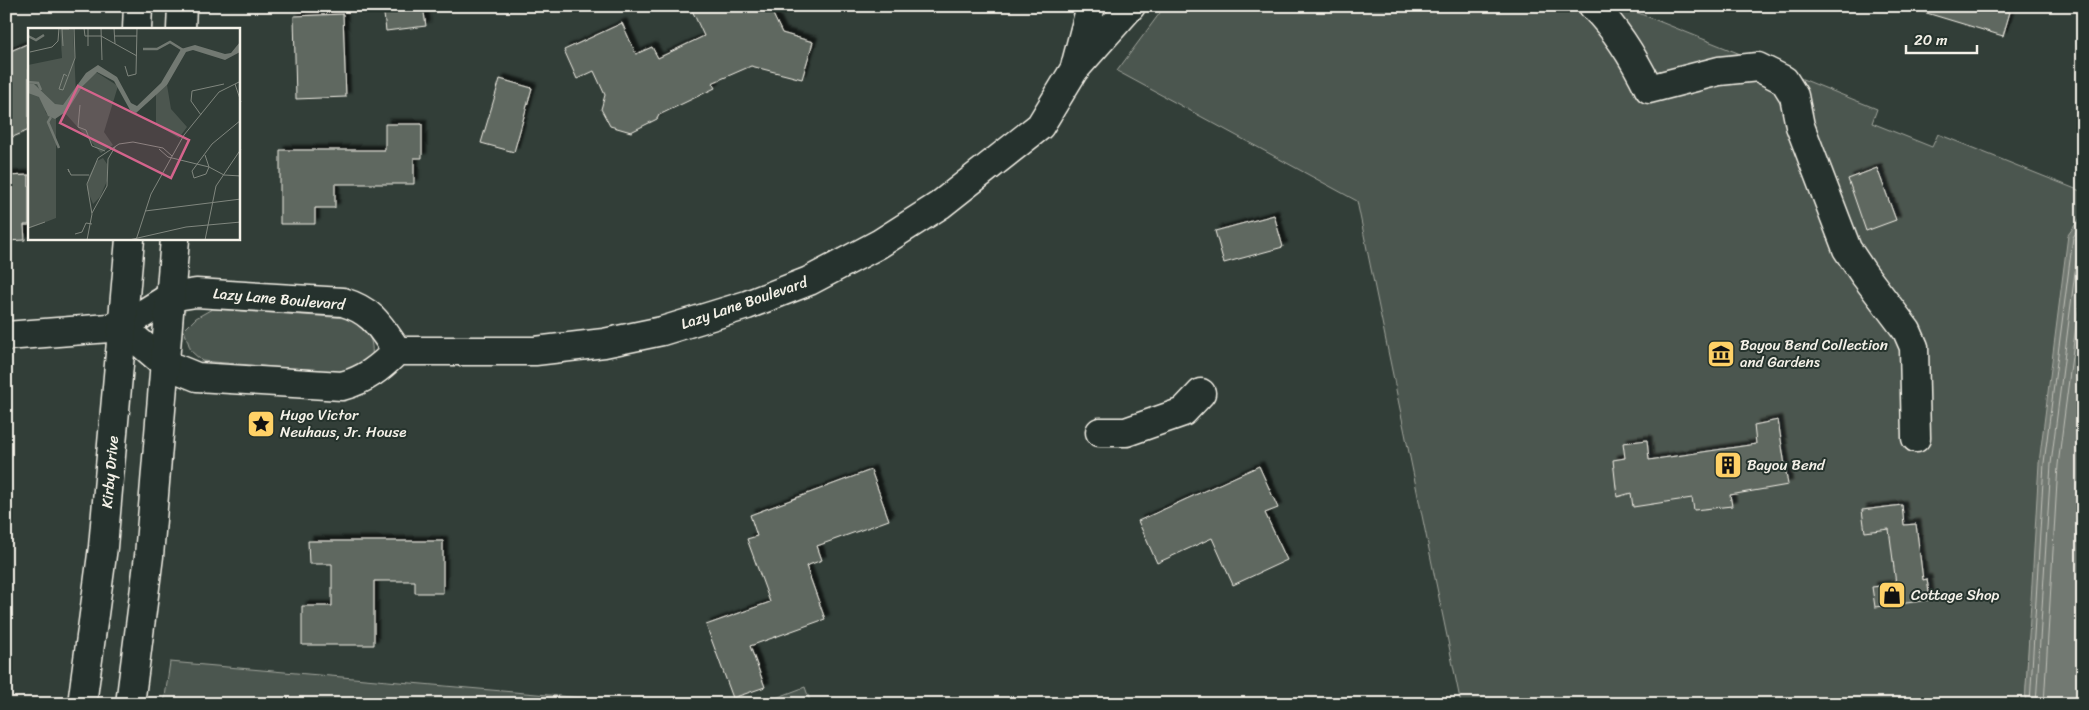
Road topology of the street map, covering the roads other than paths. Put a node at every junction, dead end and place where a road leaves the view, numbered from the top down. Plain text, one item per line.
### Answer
1 (138, 6) edge
2 (182, 6) edge
3 (1091, 6) edge
4 (1132, 6) edge
5 (1593, 6) edge
6 (137, 28) edge
7 (181, 28) edge
8 (1074, 70) junction
9 (130, 240) edge
10 (175, 240) edge
11 (170, 297) junction
12 (122, 327) junction
13 (6, 336) edge
14 (397, 352) junction
15 (165, 364) junction
16 (1201, 393) dead end
17 (1100, 432) dead end
18 (1916, 438) dead end
19 (82, 704) edge
20 (130, 704) edge

1 - 6 street
2 - 7 street
3 - 8 street, Lazy Lane Boulevard
4 - 8 street, Lazy Lane Boulevard
5 - 18 street
8 - 14 street, Lazy Lane Boulevard
9 - 12 street, Kirby Drive
10 - 11 street
11 - 12 street
11 - 14 street, Lazy Lane Boulevard
11 - 15 street
12 - 13 street
12 - 15 street
12 - 19 street, Kirby Drive
14 - 15 street
15 - 20 street
16 - 17 street

